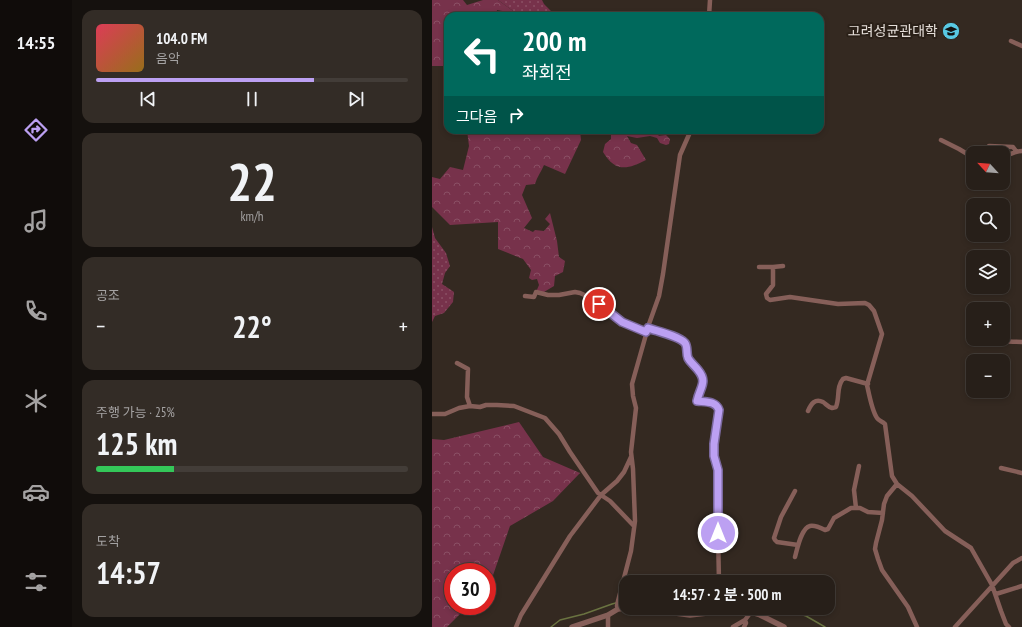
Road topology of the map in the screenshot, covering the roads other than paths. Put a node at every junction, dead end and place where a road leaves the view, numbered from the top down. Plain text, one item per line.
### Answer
1 (710, 0) edge
2 (709, 12) edge
3 (1011, 41) dead end
4 (1022, 46) edge
5 (689, 134) edge
6 (941, 140) dead end
7 (1010, 146) edge
8 (1019, 151) edge
9 (966, 153) edge
10 (783, 266) dead end
11 (759, 267) dead end
12 (772, 267) junction
13 (525, 296) dead end
14 (647, 330) junction
15 (1010, 342) edge
16 (1022, 342) edge
17 (457, 363) dead end
18 (868, 384) junction
19 (470, 406) junction
20 (808, 410) dead end
21 (432, 414) edge
22 (632, 455) junction
23 (859, 466) dead end
24 (1001, 468) dead end
25 (1022, 473) edge
26 (897, 484) junction
27 (795, 491) dead end
28 (601, 495) junction
29 (856, 508) junction
30 (883, 513) junction
31 (634, 526) junction
32 (798, 545) junction
33 (795, 557) dead end
34 (1022, 558) edge
35 (719, 575) edge
36 (992, 585) junction
37 (1022, 586) edge
38 (996, 594) junction
39 (618, 605) joint
40 (608, 615) junction
41 (749, 615) edge
42 (760, 615) edge
43 (745, 620) junction
44 (588, 624) edge
45 (516, 627) edge
46 (572, 627) edge
47 (608, 627) edge
48 (733, 627) edge
49 (744, 627) edge
50 (784, 627) edge
51 (917, 627) edge
52 (954, 627) edge
53 (1009, 627) edge

1 - 2 street
3 - 4 street
5 - 14 street
6 - 9 street
7 - 8 street
10 - 12 street
11 - 12 street
12 - 18 street
13 - 14 street
14 - 22 street
14 - 35 street
15 - 16 street
17 - 19 street
18 - 20 street
18 - 26 street
19 - 21 street
19 - 28 street
22 - 28 street
22 - 31 street
23 - 29 street
24 - 25 street
26 - 30 street
26 - 36 street
27 - 32 street
28 - 31 street
28 - 45 street
29 - 30 street
29 - 32 street
30 - 51 street
31 - 39 street
32 - 33 street
34 - 36 street
36 - 38 street
36 - 52 street
37 - 38 street
38 - 53 street
39 - 40 street
40 - 44 street
40 - 47 street
41 - 43 street
42 - 50 street
43 - 48 street
43 - 49 street
44 - 46 street

